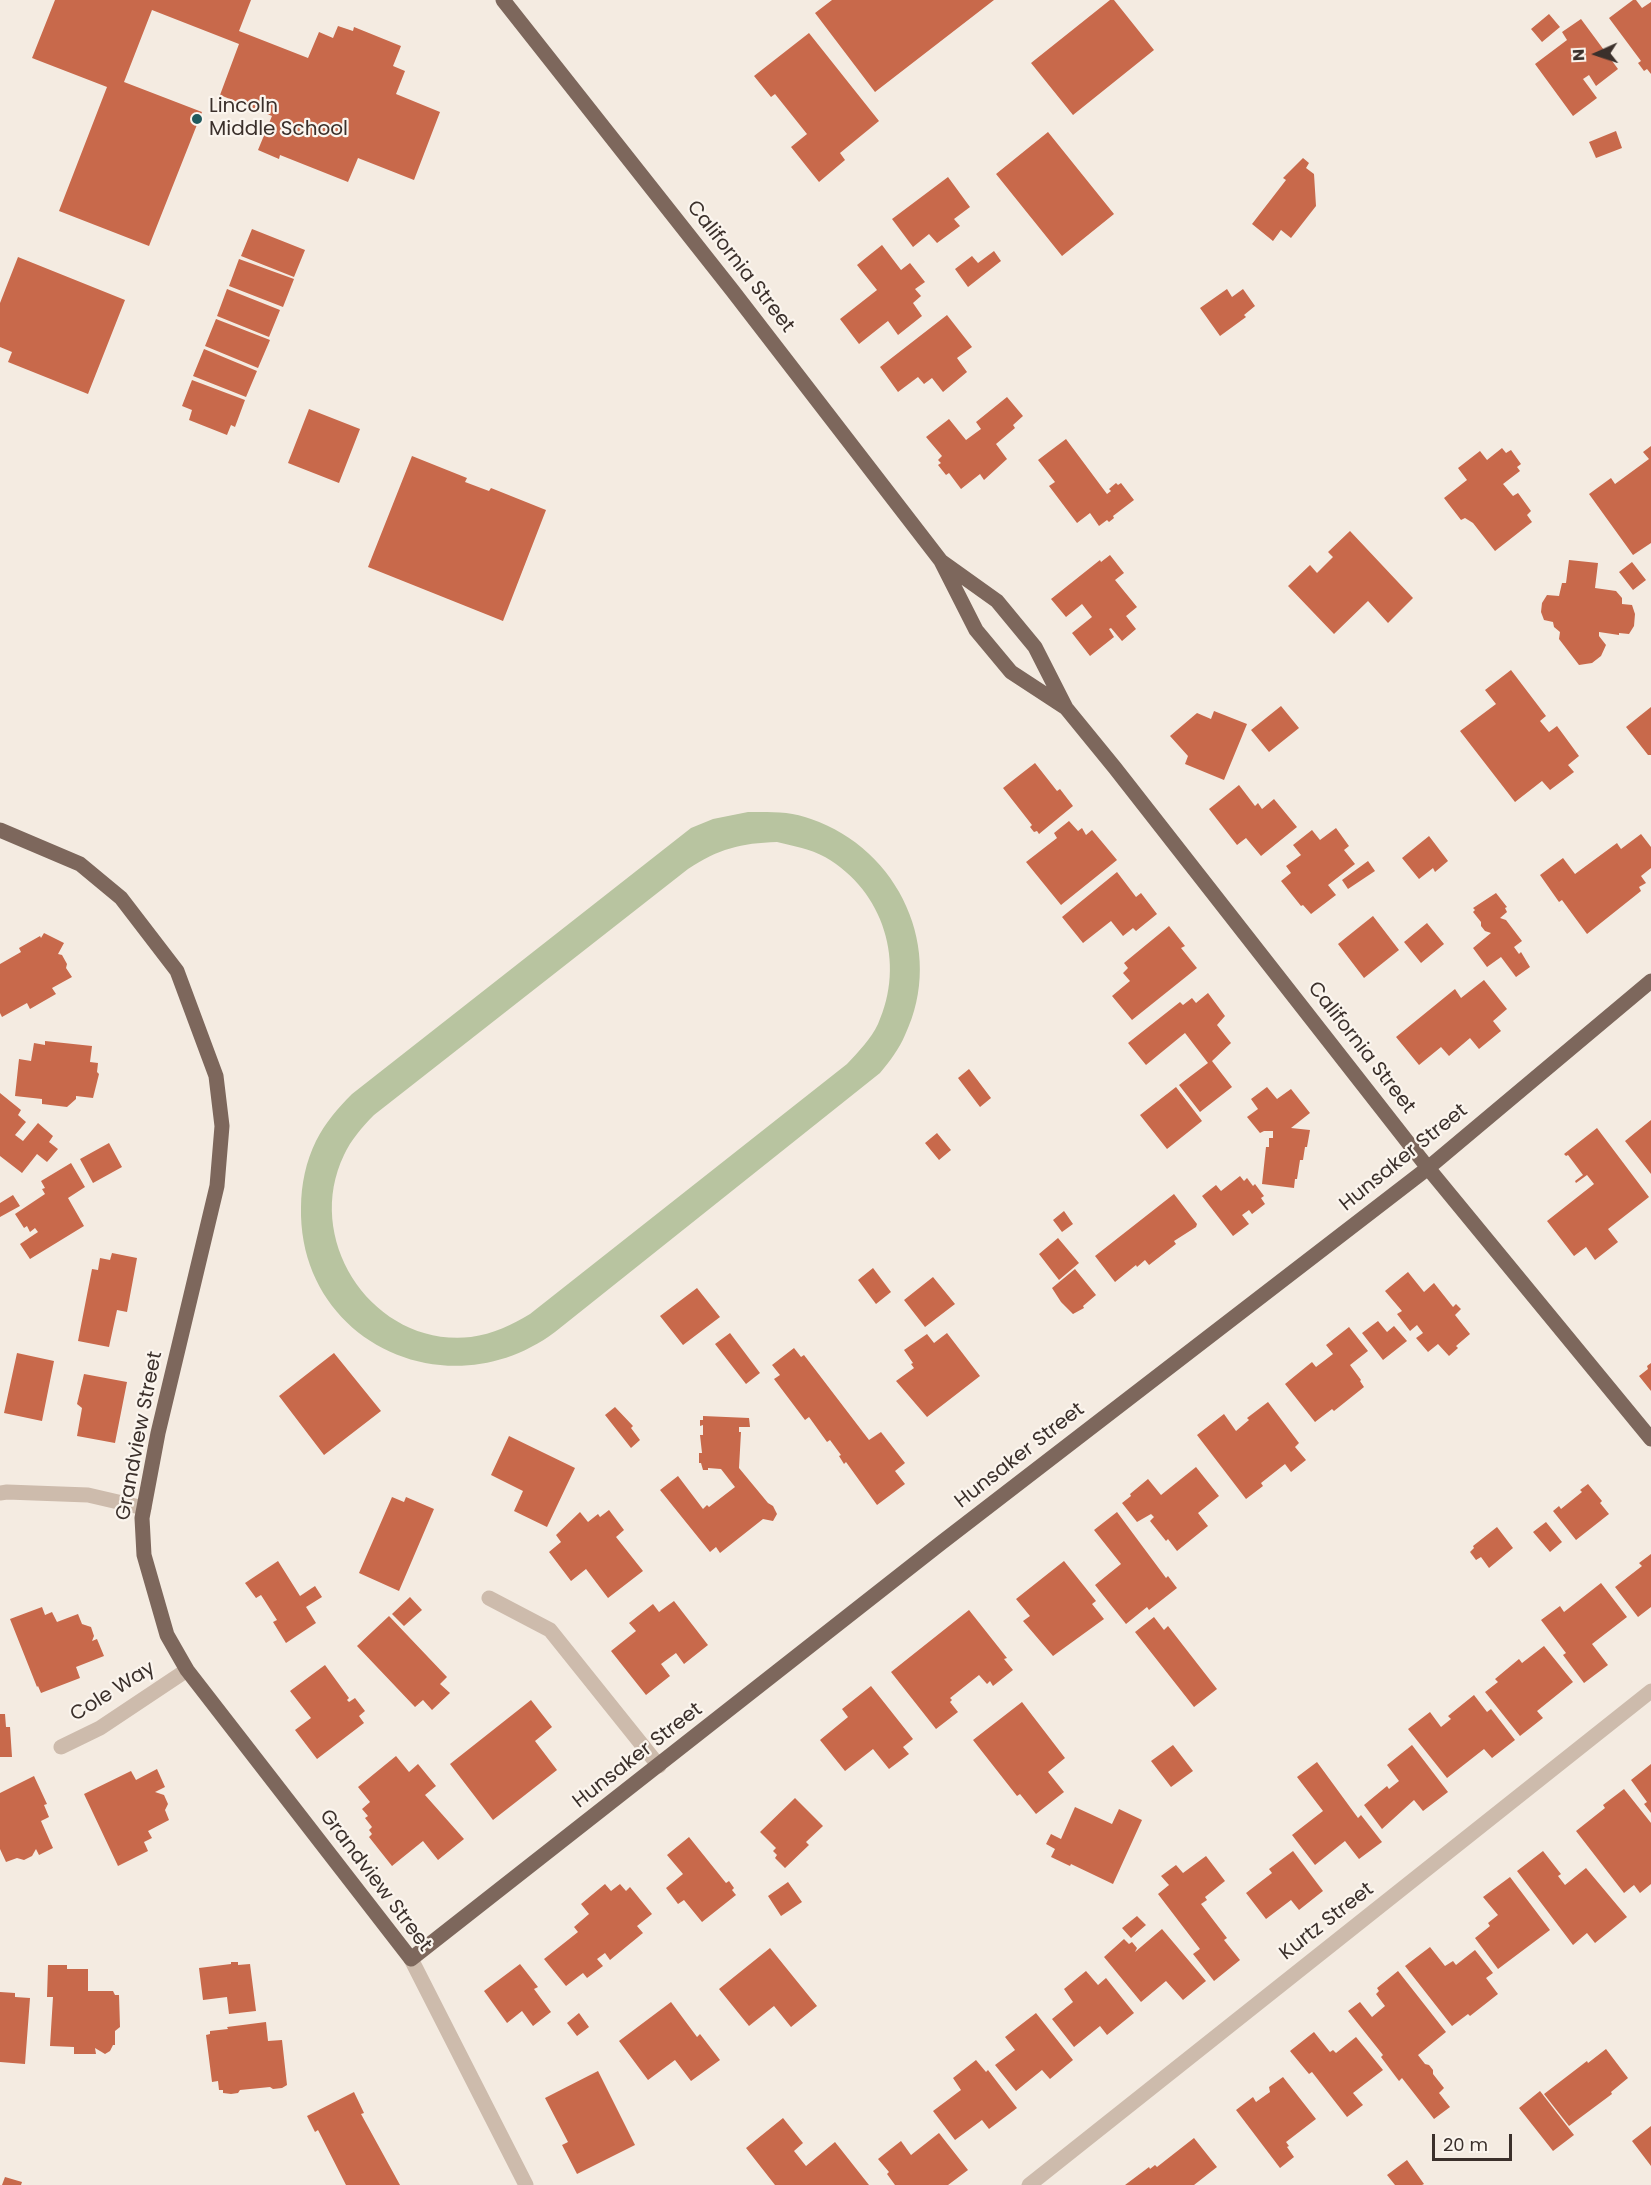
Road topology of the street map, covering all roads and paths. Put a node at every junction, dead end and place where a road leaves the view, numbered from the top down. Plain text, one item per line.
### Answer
1 (503, 0) edge
2 (941, 561) junction
3 (1066, 708) junction
4 (0, 830) edge
5 (1651, 981) edge
6 (1428, 1168) junction
7 (1651, 1439) edge
8 (0, 1493) edge
9 (144, 1508) junction
10 (489, 1598) dead end
11 (187, 1670) junction
12 (1651, 1691) edge
13 (61, 1747) dead end
14 (659, 1766) junction
15 (411, 1959) junction
16 (526, 2185) edge
17 (1029, 2185) edge

1 - 2 main road, California Street
2 - 3 main road, California Street
2 - 3 main road, California Street
3 - 6 main road, California Street
4 - 9 main road, Grandview Street
5 - 6 main road, Hunsaker Street
6 - 7 main road, California Street
6 - 14 main road, Hunsaker Street
8 - 9 street
9 - 11 main road, Grandview Street
10 - 14 street
11 - 13 street, Cole Way
11 - 15 main road, Grandview Street
12 - 17 street, Kurtz Street
14 - 15 main road, Hunsaker Street
15 - 16 street, Grandview Street

